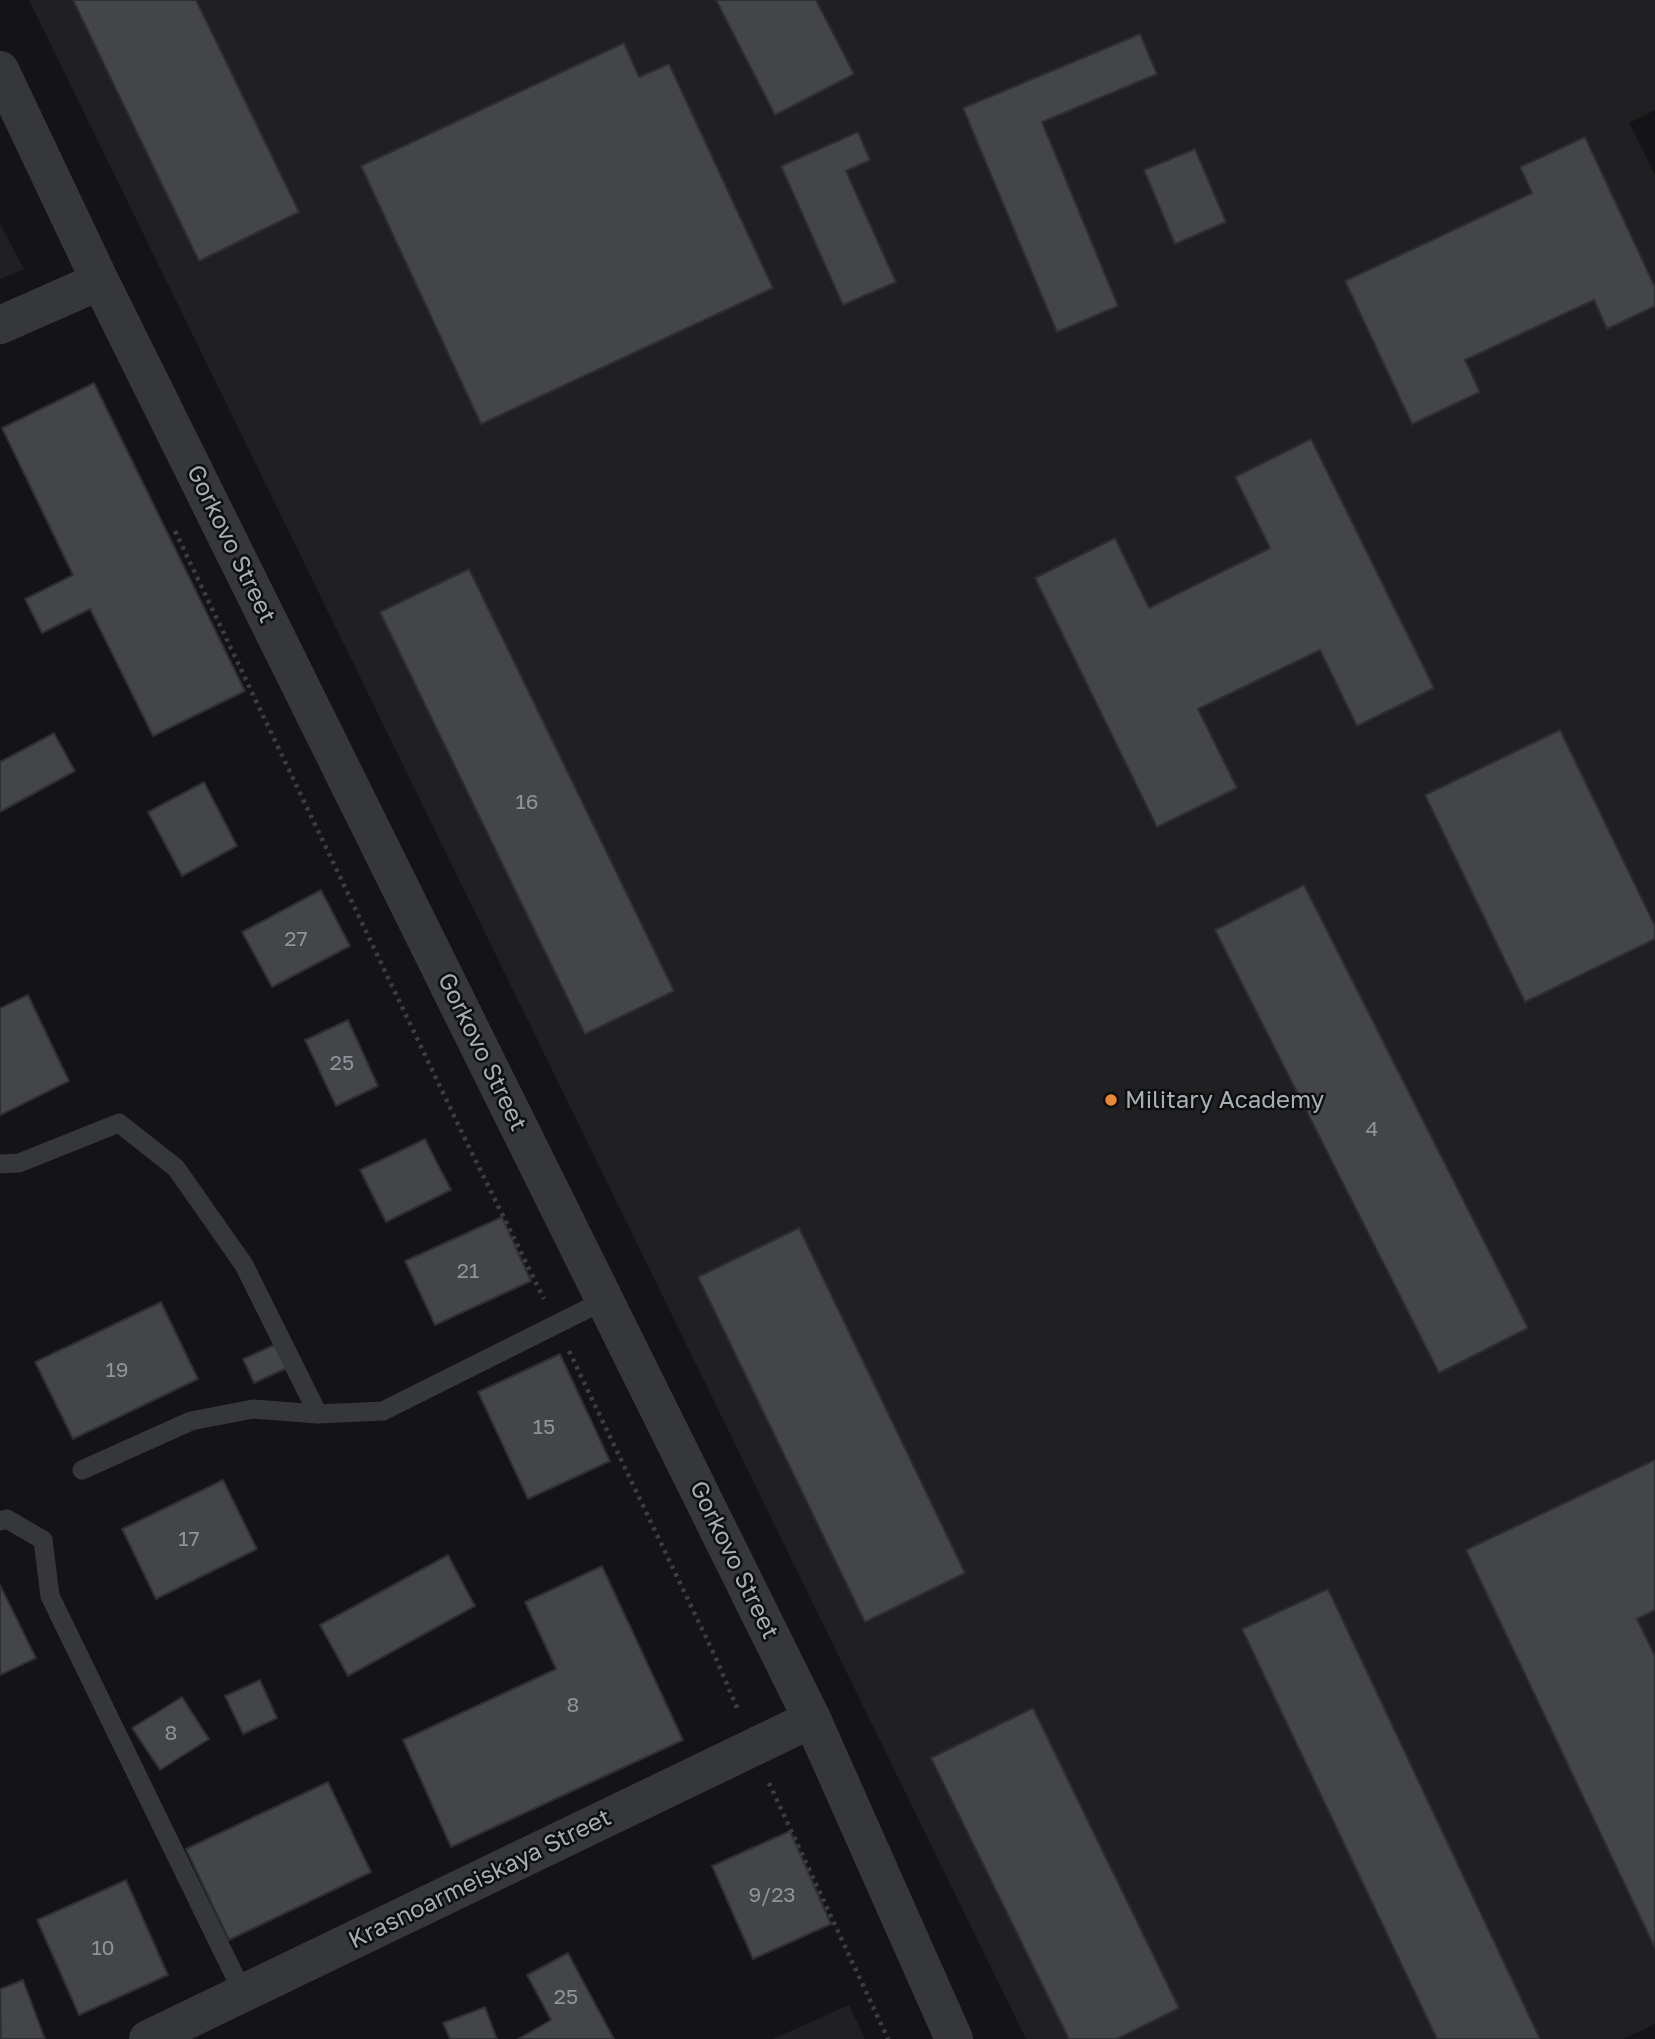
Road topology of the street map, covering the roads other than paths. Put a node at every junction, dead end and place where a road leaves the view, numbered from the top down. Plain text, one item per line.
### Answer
1 (0, 70) edge
2 (100, 281) junction
3 (0, 325) edge
4 (0, 1164) edge
5 (605, 1300) junction
6 (318, 1415) junction
7 (82, 1470) dead end
8 (0, 1521) edge
9 (812, 1719) junction
10 (243, 1993) junction
11 (148, 2039) edge
12 (954, 2039) edge

1 - 2 street, Gorkovo Street
2 - 3 street
2 - 5 street, Gorkovo Street
4 - 6 lane
5 - 6 lane
5 - 9 street, Gorkovo Street
6 - 7 lane
8 - 10 lane
9 - 10 street, Krasnoarmeiskaya Street
9 - 12 street, Gorkovo Street
10 - 11 street, Krasnoarmeiskaya Street

